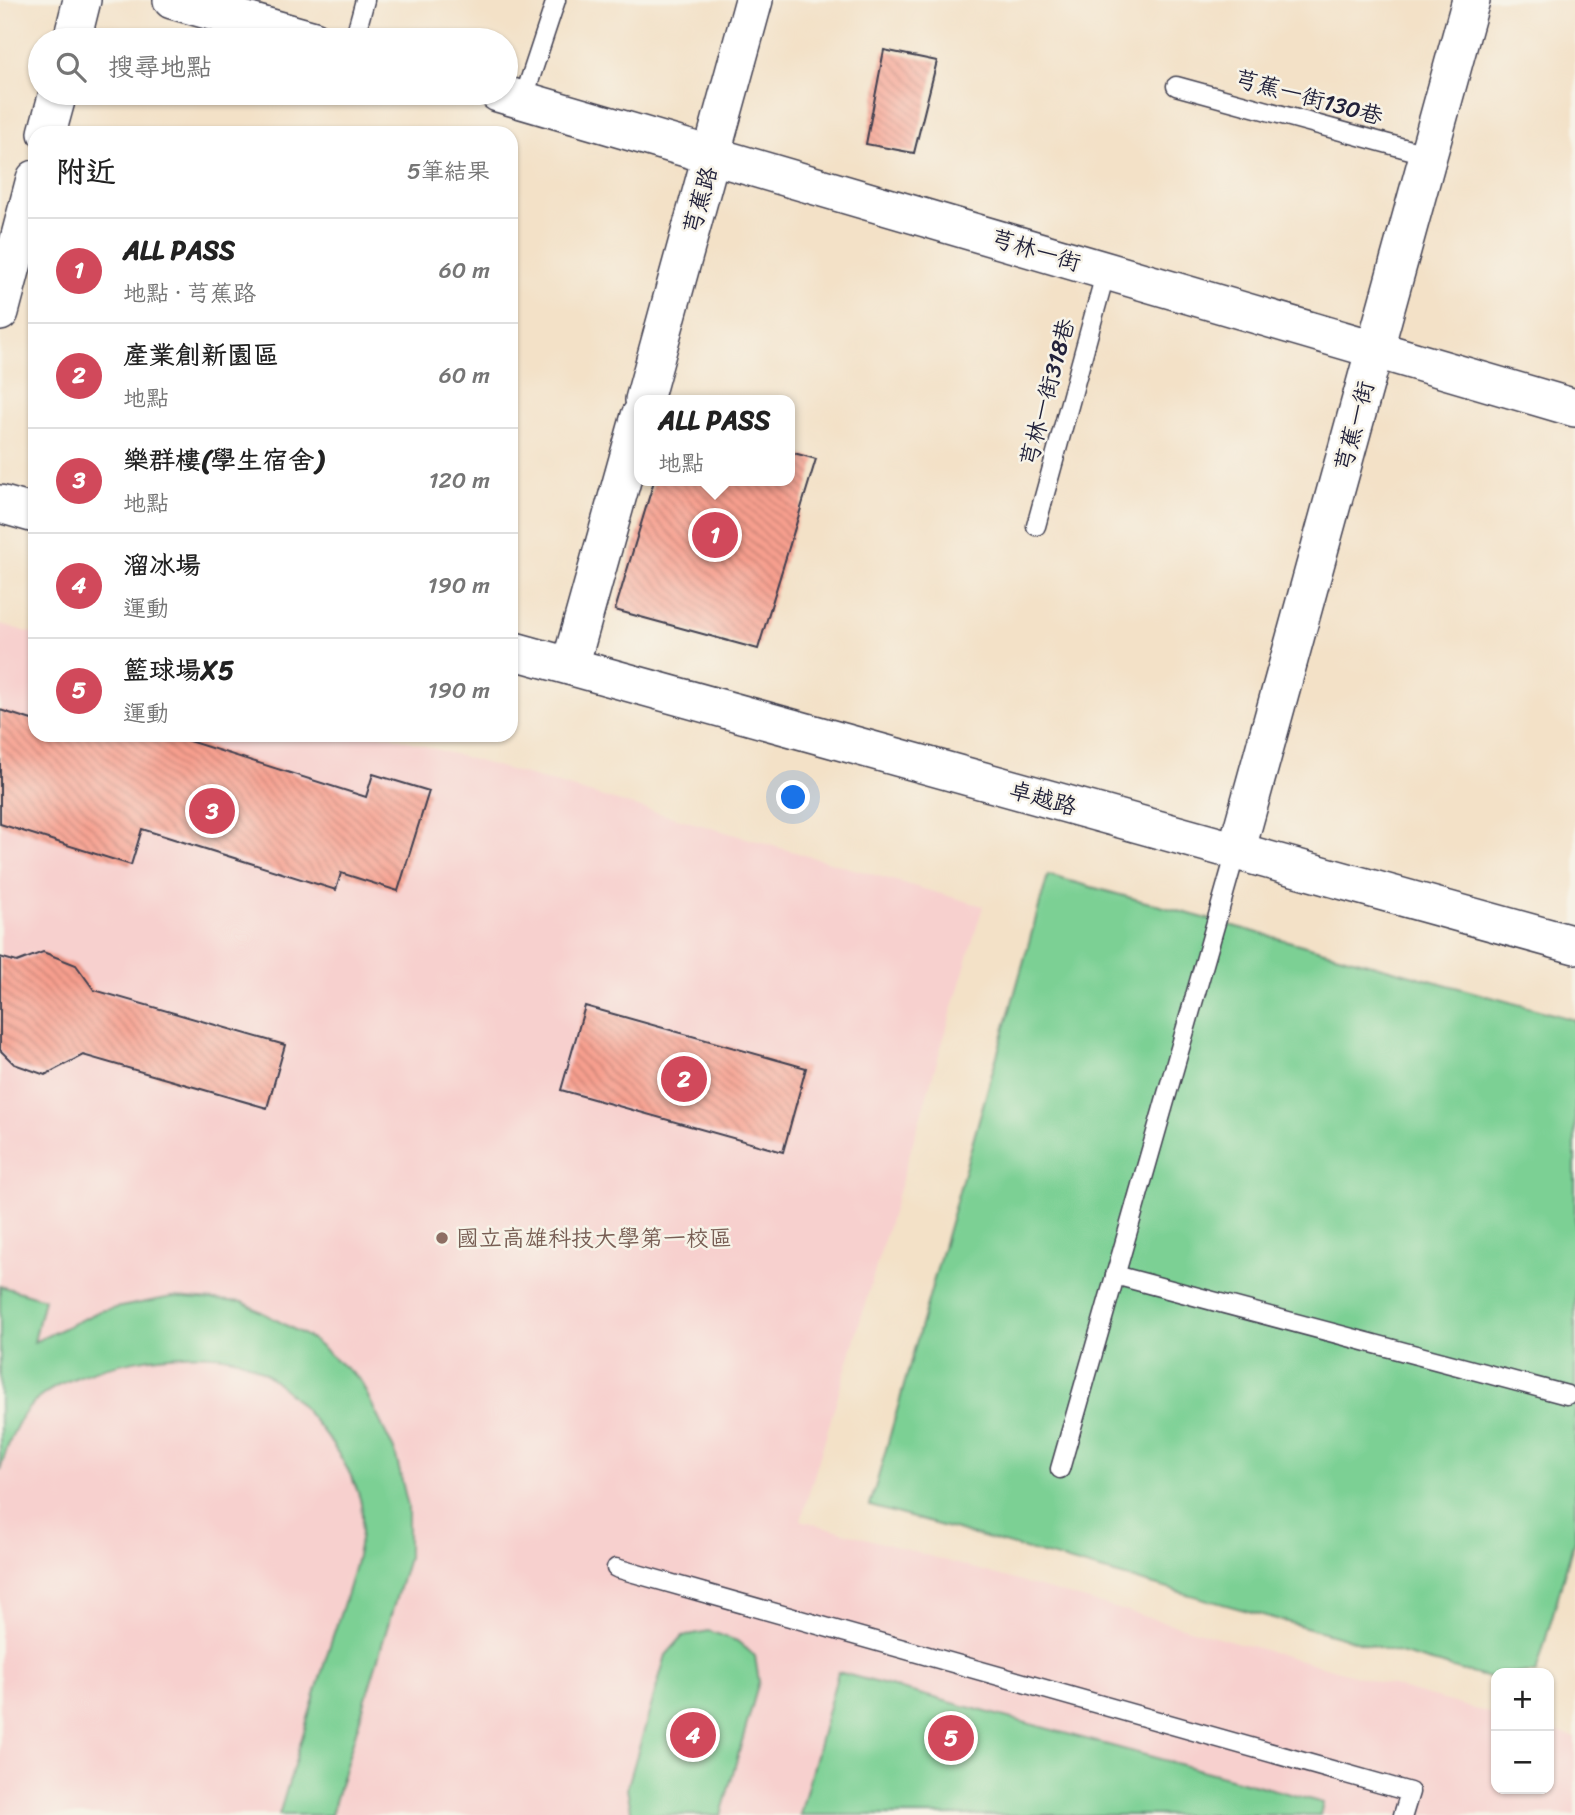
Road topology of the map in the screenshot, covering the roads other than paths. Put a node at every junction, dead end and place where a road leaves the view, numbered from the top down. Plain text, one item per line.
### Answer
1 (82, 0) edge
2 (172, 0) edge
3 (365, 0) edge
4 (556, 0) edge
5 (754, 0) edge
6 (1471, 0) edge
7 (75, 28) edge
8 (271, 28) edge
9 (357, 28) edge
10 (518, 79) edge
11 (1176, 86) dead end
12 (518, 98) edge
13 (55, 105) edge
14 (49, 126) edge
15 (712, 154) junction
16 (1429, 155) junction
17 (28, 206) edge
18 (1106, 271) junction
19 (0, 312) edge
20 (1375, 351) junction
21 (645, 395) edge
22 (1575, 408) edge
23 (634, 437) edge
24 (0, 504) edge
25 (28, 512) edge
26 (1036, 526) dead end
27 (518, 652) edge
28 (570, 666) junction
29 (1236, 852) junction
30 (1575, 945) edge
31 (1115, 1275) junction
32 (1567, 1395) dead end
33 (1060, 1469) dead end
34 (616, 1568) dead end
35 (1403, 1815) edge

1 - 7 street
2 - 8 street
3 - 9 lane
4 - 10 lane
5 - 15 street, 芎蕉路
6 - 16 street, 芎蕉一街
11 - 16 lane, 芎蕉一街130巷
12 - 15 street, 芎林一街
13 - 14 street
15 - 18 street, 芎林一街
15 - 21 street, 芎蕉路
16 - 20 street, 芎蕉一街
17 - 19 street
18 - 20 street, 芎林一街
18 - 26 lane, 芎林一街318巷
20 - 22 street, 芎林一街
20 - 29 street, 芎蕉一街
23 - 28 street
24 - 25 street
27 - 28 street, 卓越路
28 - 29 street, 卓越路
29 - 30 street, 卓越路
29 - 31 lane
31 - 32 lane
31 - 33 lane
34 - 35 lane

